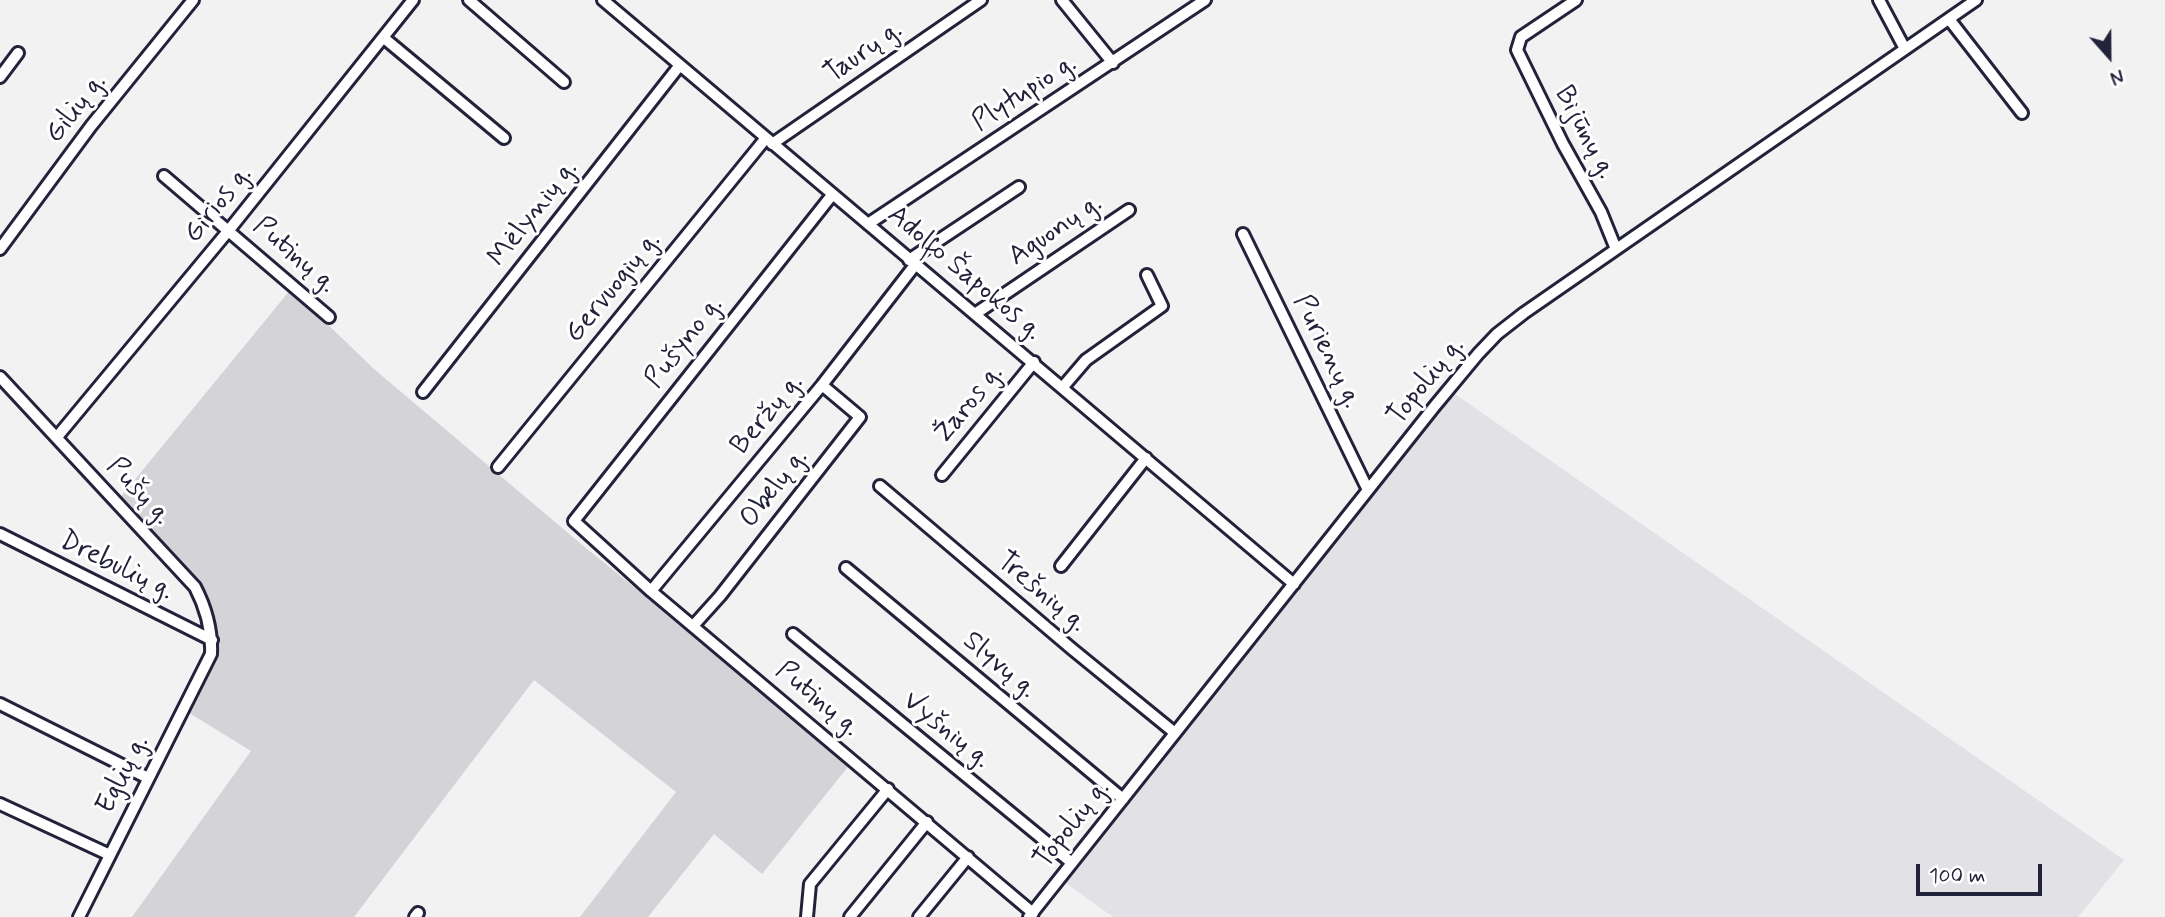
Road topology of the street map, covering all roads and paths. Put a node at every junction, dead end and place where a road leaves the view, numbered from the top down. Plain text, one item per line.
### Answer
1 (193, 0) edge
2 (413, 0) edge
3 (469, 0) edge
4 (981, 0) edge
5 (1062, 0) edge
6 (1205, 0) edge
7 (1576, 0) edge
8 (1879, 0) edge
9 (1976, 0) edge
10 (608, 1) edge
11 (1948, 19) junction
12 (384, 38) junction
13 (1905, 49) junction
14 (18, 53) dead end
15 (1113, 63) junction
16 (680, 65) junction
17 (0, 76) edge
18 (564, 82) dead end
19 (2022, 113) dead end
20 (504, 138) dead end
21 (769, 141) junction
22 (164, 176) dead end
23 (1019, 187) dead end
24 (832, 195) junction
25 (1129, 210) dead end
26 (868, 224) junction
27 (229, 230) junction
28 (1243, 234) dead end
29 (0, 249) edge
30 (1616, 249) junction
31 (912, 262) junction
32 (1147, 275) dead end
33 (975, 314) junction
34 (329, 317) dead end
35 (1034, 362) junction
36 (0, 377) edge
37 (822, 385) junction
38 (1062, 388) junction
39 (423, 392) dead end
40 (57, 437) junction
41 (1146, 458) junction
42 (498, 467) dead end
43 (942, 475) dead end
44 (880, 486) dead end
45 (1368, 490) junction
46 (575, 520) joint
47 (0, 534) edge
48 (1061, 566) dead end
49 (846, 568) dead end
50 (1294, 584) junction
51 (651, 591) junction
52 (693, 626) junction
53 (793, 634) dead end
54 (212, 640) junction
55 (211, 654) joint
56 (0, 705) edge
57 (1175, 733) junction
58 (148, 778) junction
59 (888, 789) junction
60 (1123, 799) junction
61 (0, 804) edge
62 (927, 822) junction
63 (110, 855) junction
64 (968, 857) junction
65 (1072, 863) junction
66 (1031, 915) edge
67 (79, 917) edge
68 (807, 917) edge
69 (850, 917) edge
70 (919, 917) edge

1 - 29 street, Gilių g.
2 - 12 street, Girios g.
3 - 18 street
4 - 21 street, Taurų g.
5 - 15 street
6 - 15 street, Plytupio g.
7 - 30 street, Bijūnų g.
8 - 13 street
9 - 11 street, Topolių g.
10 - 16 street, Adolfo Šapokos g.
11 - 13 street, Topolių g.
11 - 19 street
12 - 20 street
12 - 27 street, Girios g.
13 - 30 street, Topolių g.
14 - 17 street
15 - 26 street, Plytupio g.
16 - 21 street, Adolfo Šapokos g.
16 - 39 street, Mėlynių g.
21 - 24 street, Adolfo Šapokos g.
21 - 42 street, Gervuogių g.
22 - 27 street, Putinų g.
23 - 31 street, Beržų g.
24 - 26 street, Adolfo Šapokos g.
24 - 46 street, Pušyno g.
25 - 33 street, Aguonų g.
26 - 31 street, Adolfo Šapokos g.
27 - 34 street, Putinų g.
27 - 40 street, Girios g.
28 - 45 street, Purienų g.
30 - 45 street, Topolių g.
31 - 33 street, Adolfo Šapokos g.
31 - 37 street, Beržų g.
32 - 38 street
33 - 35 street, Adolfo Šapokos g.
35 - 38 street, Adolfo Šapokos g.
35 - 43 street, Žaros g.
36 - 40 street, Pušų g.
37 - 51 street, Beržų g.
37 - 52 street, Obelų g.
38 - 41 street, Adolfo Šapokos g.
40 - 54 street, Pušų g.
41 - 48 street
41 - 50 street, Adolfo Šapokos g.
44 - 57 street, Trešnių g.
45 - 50 street, Topolių g.
46 - 51 street, Putinų g.
47 - 54 street, Drebulių g.
49 - 60 street, Slyvų g.
50 - 57 street, Topolių g.
51 - 52 street, Putinų g.
52 - 59 street, Putinų g.
53 - 65 street, Vyšnių g.
54 - 55 street, Pušų g.
55 - 58 street, Eglių g.
56 - 58 street
57 - 60 street, Topolių g.
58 - 63 street, Eglių g.
59 - 62 street, Putinų g.
59 - 68 street
60 - 65 street, Topolių g.
61 - 63 street
62 - 64 street, Putinų g.
62 - 69 street
63 - 67 street, Eglių g.
64 - 66 street, Putinų g.
64 - 70 street
65 - 66 street, Topolių g.

